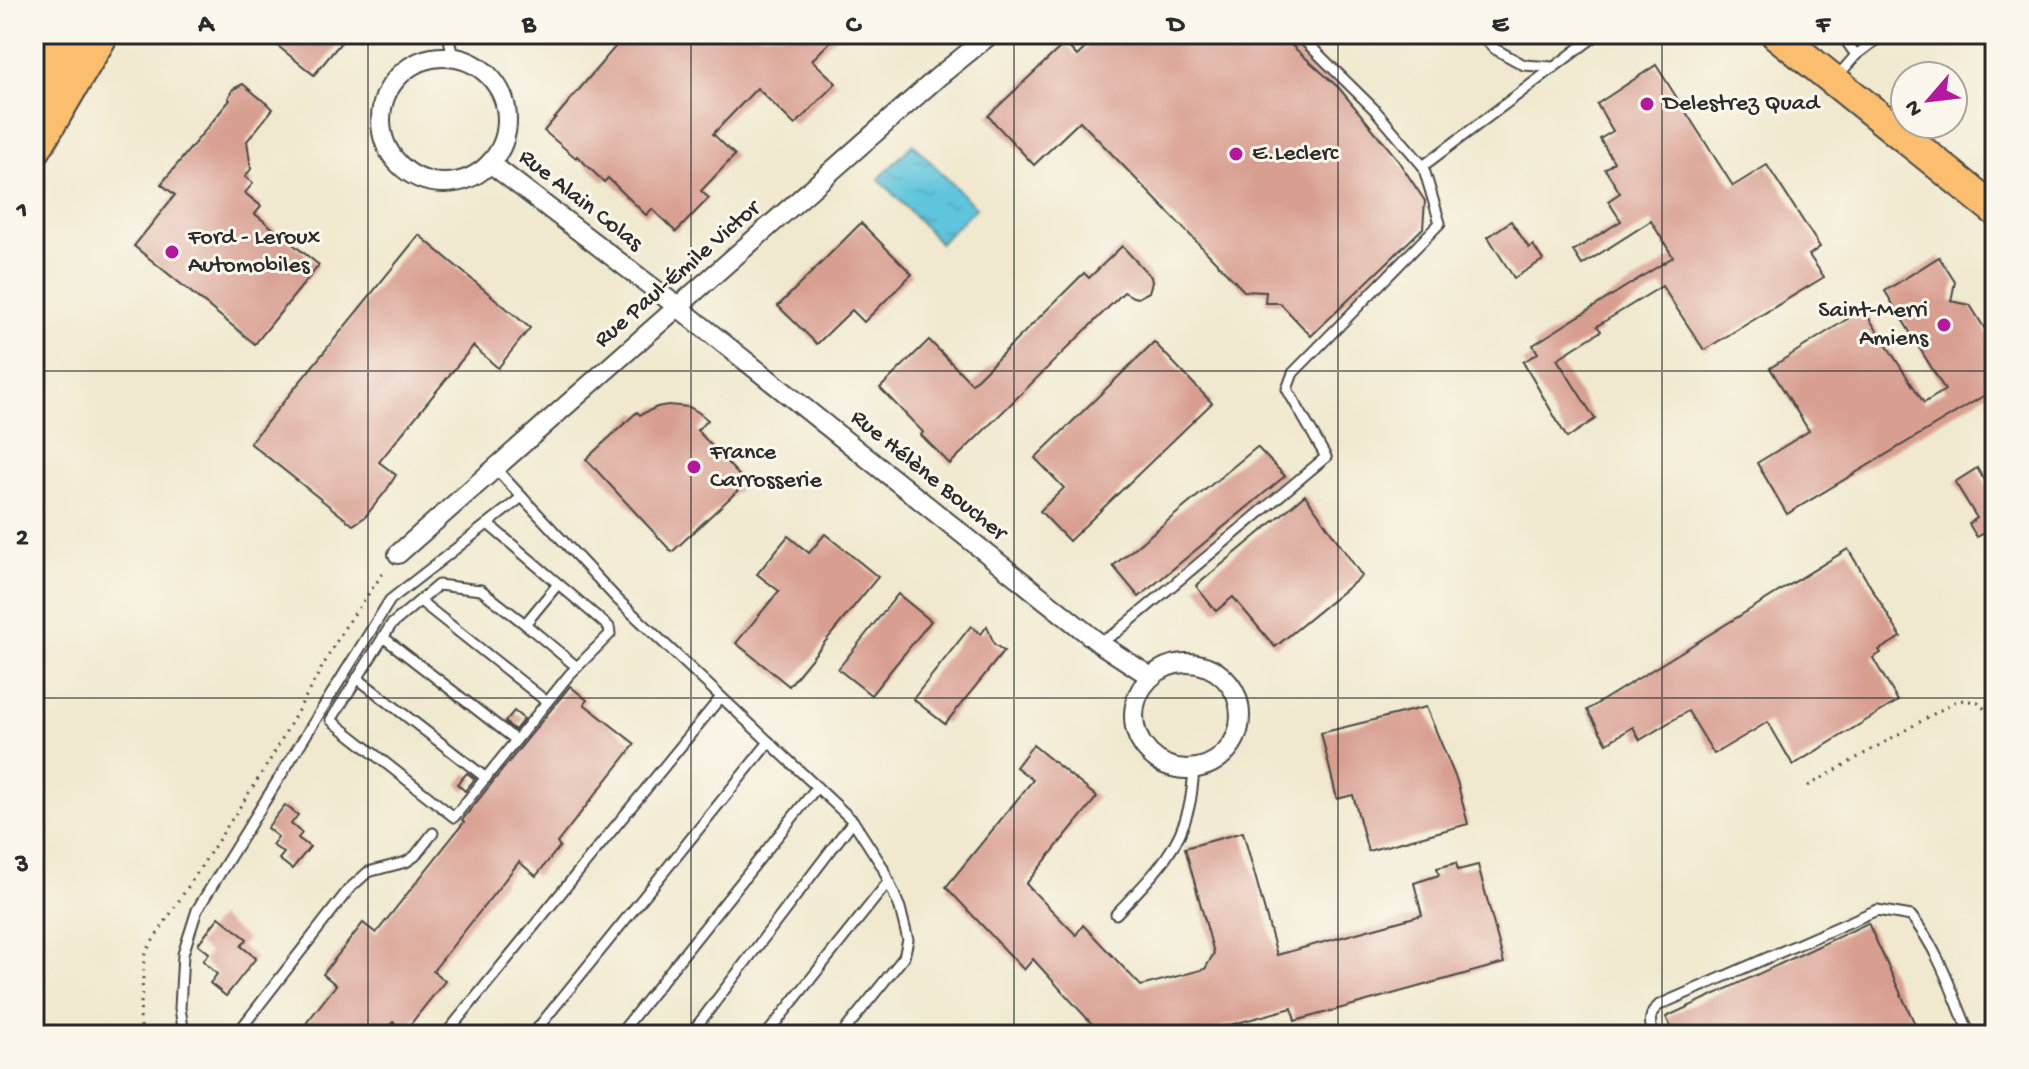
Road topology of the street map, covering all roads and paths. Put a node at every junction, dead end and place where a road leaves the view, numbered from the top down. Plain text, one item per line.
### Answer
1 (67, 34) edge
2 (101, 34) edge
3 (448, 34) edge
4 (991, 34) edge
5 (1298, 34) edge
6 (1480, 34) edge
7 (1598, 34) edge
8 (1776, 34) edge
9 (1841, 34) edge
10 (1884, 34) edge
11 (1982, 34) edge
12 (1995, 48) edge
13 (1856, 55) junction
14 (453, 58) junction
15 (1552, 67) junction
16 (1834, 81) junction
17 (34, 89) edge
18 (34, 148) edge
19 (490, 163) junction
20 (1423, 166) junction
21 (1995, 210) edge
22 (678, 307) junction
23 (495, 468) junction
24 (522, 497) junction
25 (488, 524) junction
26 (398, 554) joint
27 (558, 584) junction
28 (420, 601) junction
29 (525, 624) junction
30 (383, 637) junction
31 (1099, 643) junction
32 (577, 667) junction
33 (1151, 677) junction
34 (357, 678) junction
35 (721, 697) junction
36 (547, 702) junction
37 (1995, 720) edge
38 (516, 740) junction
39 (769, 742) junction
40 (1194, 769) junction
41 (486, 778) junction
42 (1808, 786) dead end
43 (817, 787) junction
44 (853, 821) junction
45 (433, 833) dead end
46 (889, 881) junction
47 (1116, 914) dead end
48 (142, 1035) edge
49 (184, 1035) edge
50 (236, 1035) edge
51 (445, 1035) edge
52 (532, 1035) edge
53 (619, 1035) edge
54 (690, 1035) edge
55 (766, 1035) edge
56 (841, 1035) edge
57 (1653, 1035) edge
58 (1970, 1035) edge

1 - 17 highway
2 - 18 highway
3 - 14 lane
4 - 22 street, Rue Paul-Émile Victor
5 - 20 lane
6 - 15 lane
7 - 15 lane
8 - 16 main road
9 - 13 lane
10 - 13 lane
11 - 12 lane
13 - 16 lane
14 - 19 street, Rue Alain Colas
14 - 19 street, Rue Alain Colas
15 - 20 lane
16 - 21 main road
19 - 22 street, Rue Alain Colas
20 - 31 lane
22 - 23 street, Rue Paul-Émile Victor
22 - 31 street, Rue Hélène Boucher
23 - 24 lane
23 - 26 street, Rue Paul-Émile Victor
24 - 25 lane
24 - 35 lane
25 - 27 lane
25 - 49 lane
26 - 48 path
27 - 29 lane
27 - 32 lane
28 - 29 lane
28 - 30 lane
28 - 36 lane
29 - 32 lane
30 - 34 lane
30 - 38 lane
31 - 33 street, Rue Hélène Boucher
32 - 36 lane
33 - 40 street
33 - 40 street
34 - 41 lane
34 - 41 lane
35 - 39 lane
35 - 51 lane
36 - 38 lane
37 - 42 path
38 - 41 lane
39 - 43 lane
39 - 52 lane
40 - 47 lane
43 - 44 lane
43 - 53 lane
44 - 46 lane
44 - 54 lane
45 - 50 lane
46 - 55 lane
46 - 56 lane
57 - 58 lane

